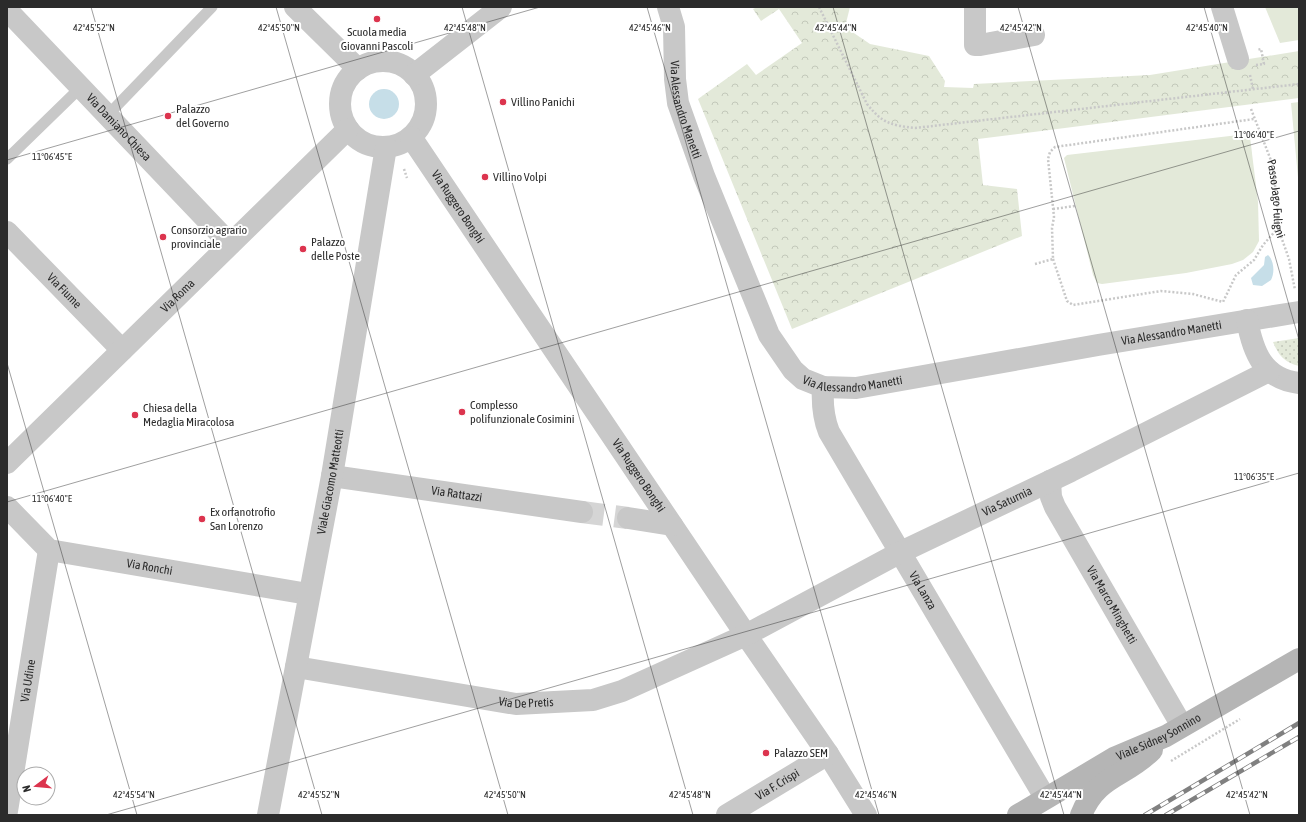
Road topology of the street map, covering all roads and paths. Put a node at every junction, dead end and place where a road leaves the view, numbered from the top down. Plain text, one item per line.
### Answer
1 (212, 7) edge
2 (295, 7) edge
3 (501, 7) edge
4 (668, 7) edge
5 (819, 7) edge
6 (975, 7) edge
7 (1222, 7) edge
8 (7, 10) edge
9 (1034, 35) dead end
10 (1238, 59) dead end
11 (358, 69) junction
12 (414, 75) junction
13 (1299, 84) edge
14 (81, 87) junction
15 (1251, 109) dead end
16 (108, 116) junction
17 (1254, 120) junction
18 (348, 129) junction
19 (411, 137) junction
20 (386, 147) junction
21 (7, 159) edge
22 (1075, 206) dead end
23 (1053, 209) junction
24 (1278, 228) junction
25 (7, 232) edge
26 (230, 244) junction
27 (1053, 259) junction
28 (1035, 264) dead end
29 (1295, 290) dead end
30 (1299, 312) edge
31 (1247, 320) junction
32 (122, 350) junction
33 (1269, 371) junction
34 (1299, 383) edge
35 (823, 387) junction
36 (8, 458) edge
37 (332, 476) junction
38 (1050, 481) junction
39 (7, 507) edge
40 (582, 512) tunnel mouth
41 (628, 518) tunnel mouth
42 (672, 525) junction
43 (49, 550) junction
44 (899, 553) junction
45 (308, 594) junction
46 (746, 635) junction
47 (1299, 659) edge
48 (296, 667) junction
49 (1245, 716) dead end
50 (1174, 731) junction
51 (828, 754) junction
52 (1164, 764) dead end
53 (1040, 789) dead end
54 (7, 811) edge
55 (268, 815) edge
56 (727, 815) edge
57 (866, 815) edge
58 (1018, 815) edge
59 (1081, 815) edge

1 - 16 lane
2 - 11 street
3 - 12 street
4 - 35 street, Via Alessandro Manetti
5 - 13 path
6 - 9 street
7 - 10 street
8 - 14 street, Via Damiano Chiesa
11 - 12 street
11 - 18 street
12 - 19 street
14 - 16 street, Via Damiano Chiesa
14 - 21 lane
15 - 17 path, Passo Jago Fuligni
16 - 26 street, Via Damiano Chiesa
17 - 23 path
17 - 24 path, Passo Jago Fuligni
18 - 20 street
18 - 26 street, Via Roma
19 - 20 street
19 - 42 street, Via Ruggero Bonghi
20 - 37 street, Viale Giacomo Matteotti
22 - 23 path
23 - 27 path
24 - 27 path
24 - 29 path, Passo Jago Fuligni
25 - 32 street, Via Fiume
26 - 32 street, Via Roma
27 - 28 path
30 - 31 street, Via Alessandro Manetti
31 - 33 street
31 - 35 street, Via Alessandro Manetti
32 - 36 street, Via Roma
33 - 34 street
33 - 38 street, Via Saturnia
35 - 44 street, Via Lanza
37 - 40 street, Via Rattazzi
37 - 45 street, Viale Giacomo Matteotti
38 - 44 street, Via Saturnia
38 - 50 street, Via Marco Minghetti
39 - 43 street
41 - 42 street
42 - 46 street, Via Ruggero Bonghi
43 - 45 street, Via Ronchi
43 - 54 street, Via Udine
44 - 46 street, Via Saturnia
44 - 53 street, Via Lanza
45 - 48 street, Viale Giacomo Matteotti
46 - 48 street, Via De Pretis
46 - 51 street, Via Ruggero Bonghi
47 - 50 street, Viale Sidney Sonnino
48 - 55 street, Viale Giacomo Matteotti
49 - 52 path
50 - 58 street, Viale Sidney Sonnino
50 - 59 street
51 - 56 street, Via F. Crispi
51 - 57 street, Via Ruggero Bonghi

